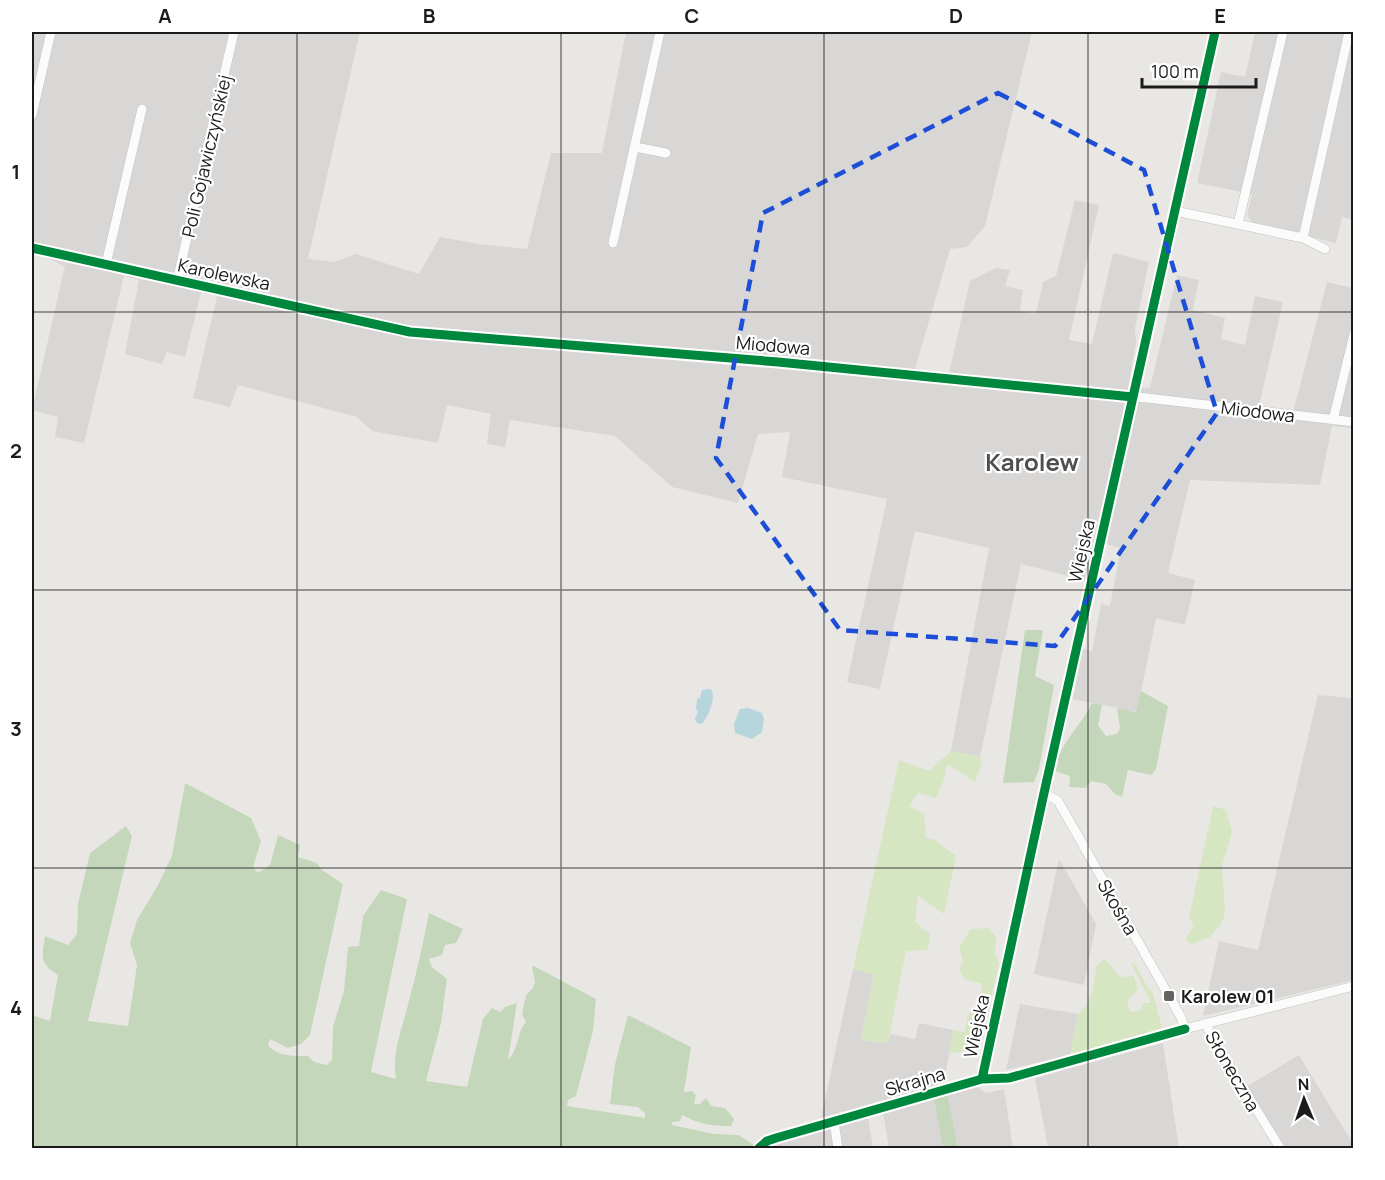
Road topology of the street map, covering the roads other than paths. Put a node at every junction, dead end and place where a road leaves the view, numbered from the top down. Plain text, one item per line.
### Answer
1 (51, 32) edge
2 (234, 32) edge
3 (660, 32) edge
4 (1215, 32) edge
5 (1283, 32) edge
6 (1348, 32) edge
7 (141, 109) dead end
8 (32, 115) edge
9 (634, 147) junction
10 (666, 153) dead end
11 (1174, 211) junction
12 (1238, 224) junction
13 (1303, 238) junction
14 (614, 243) dead end
15 (32, 248) edge
16 (1325, 249) dead end
17 (106, 264) junction
18 (177, 281) junction
19 (410, 332) joint
20 (1353, 334) edge
21 (1133, 397) junction
22 (1333, 420) junction
23 (1353, 422) edge
24 (1044, 793) junction
25 (1353, 986) edge
26 (1206, 1023) junction
27 (1185, 1029) junction
28 (982, 1079) junction
29 (834, 1122) junction
30 (760, 1147) edge
31 (838, 1149) edge
32 (1280, 1149) edge

1 - 8 street
2 - 18 street, Poli Gojawiczyńskiej
3 - 9 street
4 - 11 street, Wiejska
5 - 12 street
6 - 13 street
7 - 17 street
9 - 10 street
9 - 14 street
11 - 12 street
11 - 21 street, Wiejska
12 - 13 street
13 - 16 street
15 - 17 street, Karolewska
17 - 18 street, Karolewska
18 - 19 street, Karolewska
19 - 21 street, Miodowa
20 - 22 street
21 - 22 street, Miodowa
21 - 24 street, Wiejska
22 - 23 street, Miodowa
24 - 27 street, Skośna
24 - 28 street, Wiejska
25 - 26 street, Skrajna
26 - 27 street, Skrajna
26 - 32 street, Słoneczna
27 - 28 street, Skrajna
28 - 29 street, Skrajna
29 - 30 street, Skrajna
29 - 31 street

